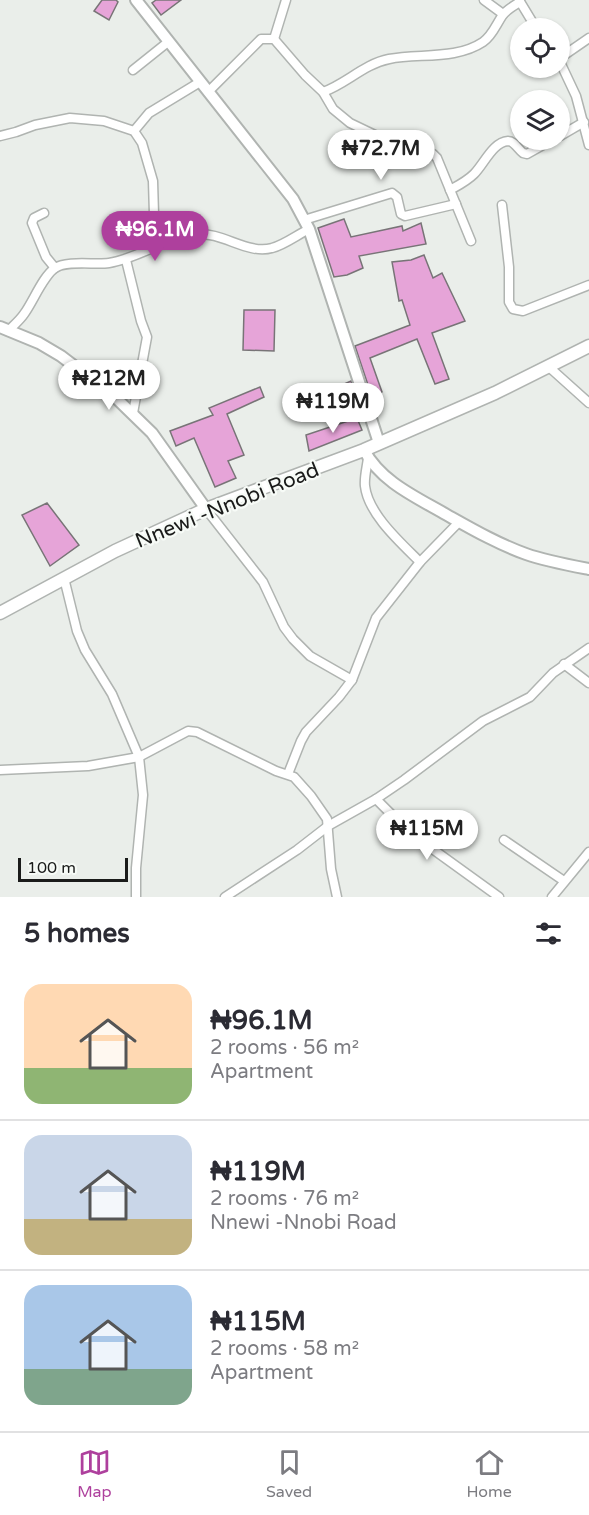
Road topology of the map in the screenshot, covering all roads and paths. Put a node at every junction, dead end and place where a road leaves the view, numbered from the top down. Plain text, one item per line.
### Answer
1 (286, 0) edge
2 (484, 0) edge
3 (520, 1) edge
4 (140, 2) edge
5 (503, 14) junction
6 (530, 18) edge
7 (589, 38) edge
8 (274, 39) junction
9 (168, 42) junction
10 (570, 52) edge
11 (133, 70) dead end
12 (568, 78) edge
13 (200, 82) junction
14 (208, 92) junction
15 (323, 92) junction
16 (585, 122) junction
17 (570, 130) edge
18 (134, 131) junction
19 (0, 136) edge
20 (510, 141) edge
21 (589, 145) edge
22 (520, 150) edge
23 (534, 150) edge
24 (450, 190) junction
25 (456, 204) junction
26 (502, 205) dead end
27 (44, 213) dead end
28 (306, 224) junction
29 (471, 241) dead end
30 (155, 248) junction
31 (126, 260) junction
32 (55, 268) junction
33 (589, 285) edge
34 (4, 329) edge
35 (589, 346) edge
36 (549, 367) junction
37 (589, 403) edge
38 (133, 413) junction
39 (379, 443) junction
40 (366, 454) junction
41 (206, 509) junction
42 (459, 522) junction
43 (420, 562) junction
44 (589, 569) edge
45 (64, 578) junction
46 (0, 613) edge
47 (589, 648) edge
48 (564, 664) junction
49 (352, 680) junction
50 (589, 683) edge
51 (139, 757) junction
52 (0, 770) edge
53 (288, 774) junction
54 (376, 800) junction
55 (328, 826) junction
56 (504, 840) dead end
57 (589, 852) edge
58 (564, 881) junction
59 (136, 897) edge
60 (225, 897) edge
61 (338, 897) edge
62 (499, 897) edge
63 (552, 897) edge

1 - 8 street
2 - 5 street
3 - 5 street
3 - 6 street
4 - 9 street
5 - 15 street
7 - 10 street
8 - 14 street
8 - 15 street
9 - 11 street
9 - 13 street
12 - 16 street
13 - 14 street
13 - 18 street
14 - 28 street
15 - 24 street
16 - 17 street
16 - 21 street
18 - 19 street
18 - 30 street
20 - 24 street
22 - 23 street
24 - 25 street
25 - 28 street
25 - 29 street
26 - 33 street
27 - 32 street
28 - 30 street
28 - 39 street
30 - 31 street
31 - 32 street
31 - 38 street
32 - 34 street
34 - 38 street
35 - 36 main road, Nnewi -Nnobi Road
36 - 37 street
36 - 39 main road, Nnewi -Nnobi Road
38 - 41 street
39 - 40 main road, Nnewi -Nnobi Road
40 - 41 main road, Nnewi -Nnobi Road
40 - 42 street
40 - 43 street
41 - 45 main road, Nnewi -Nnobi Road
41 - 49 street
42 - 43 street
42 - 44 street
43 - 49 street
45 - 46 main road, Nnewi -Nnobi Road
45 - 51 street
47 - 48 street
48 - 50 street
48 - 54 street
49 - 53 street
51 - 52 street
51 - 53 street
51 - 59 street
53 - 55 street
54 - 55 street
54 - 62 street
55 - 60 street
55 - 61 street
56 - 58 street
57 - 58 street
58 - 63 street

